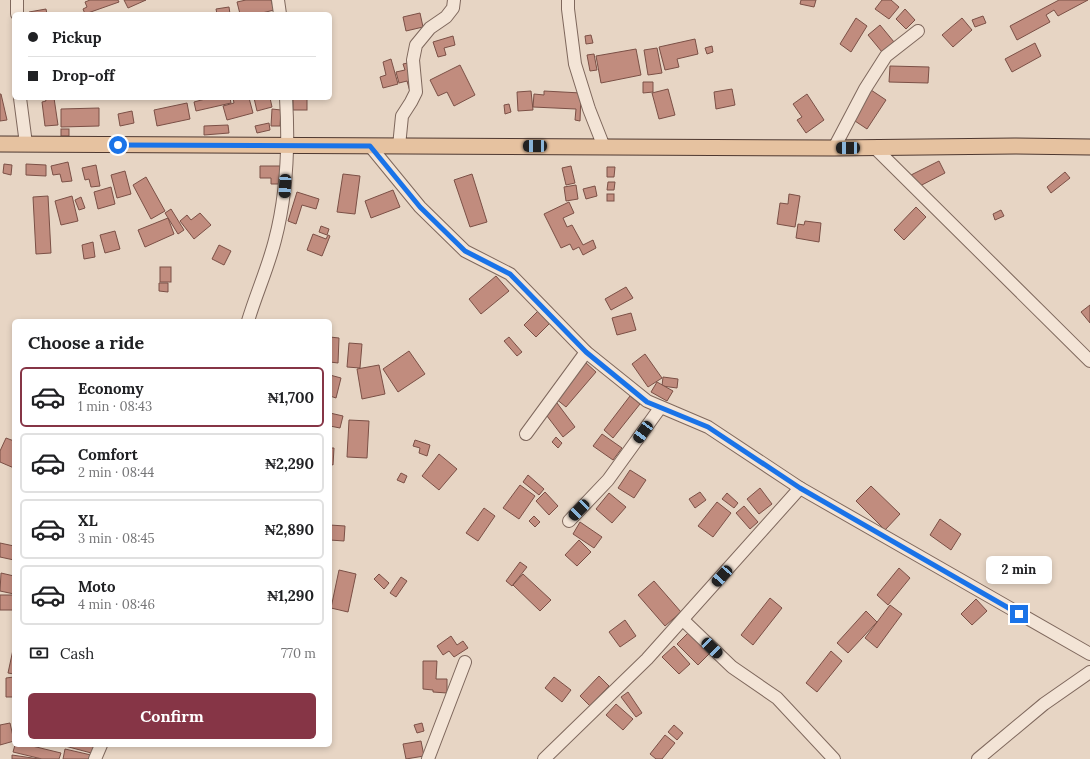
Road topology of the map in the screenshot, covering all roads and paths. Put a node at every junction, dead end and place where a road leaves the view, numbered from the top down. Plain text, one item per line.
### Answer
1 (17, 0) edge
2 (278, 0) edge
3 (454, 0) edge
4 (568, 0) edge
5 (17, 12) edge
6 (280, 12) edge
7 (918, 31) dead end
8 (20, 100) edge
9 (286, 100) edge
10 (0, 144) edge
11 (26, 144) junction
12 (287, 146) junction
13 (370, 146) junction
14 (399, 146) junction
15 (604, 147) junction
16 (874, 147) junction
17 (1090, 147) edge
18 (834, 148) junction
19 (249, 319) edge
20 (586, 352) junction
21 (1090, 361) edge
22 (660, 408) junction
23 (526, 434) dead end
24 (800, 488) junction
25 (569, 521) dead end
26 (682, 620) junction
27 (1090, 654) edge
28 (465, 662) dead end
29 (1090, 672) edge
30 (99, 747) edge
31 (95, 759) edge
32 (428, 759) edge
33 (544, 759) edge
34 (834, 759) edge
35 (978, 759) edge

1 - 5 street
2 - 6 street
3 - 14 street
4 - 15 street
7 - 18 street
8 - 11 street
9 - 12 street
10 - 11 main road
11 - 12 main road
12 - 13 main road
12 - 19 street
13 - 14 main road
13 - 20 street
14 - 15 main road
15 - 18 main road
16 - 17 main road
16 - 18 main road
16 - 21 street
20 - 22 street
20 - 23 street
22 - 24 street
22 - 25 street
24 - 26 street
24 - 27 street
26 - 33 street
26 - 34 street
28 - 32 street
29 - 35 street
30 - 31 street

